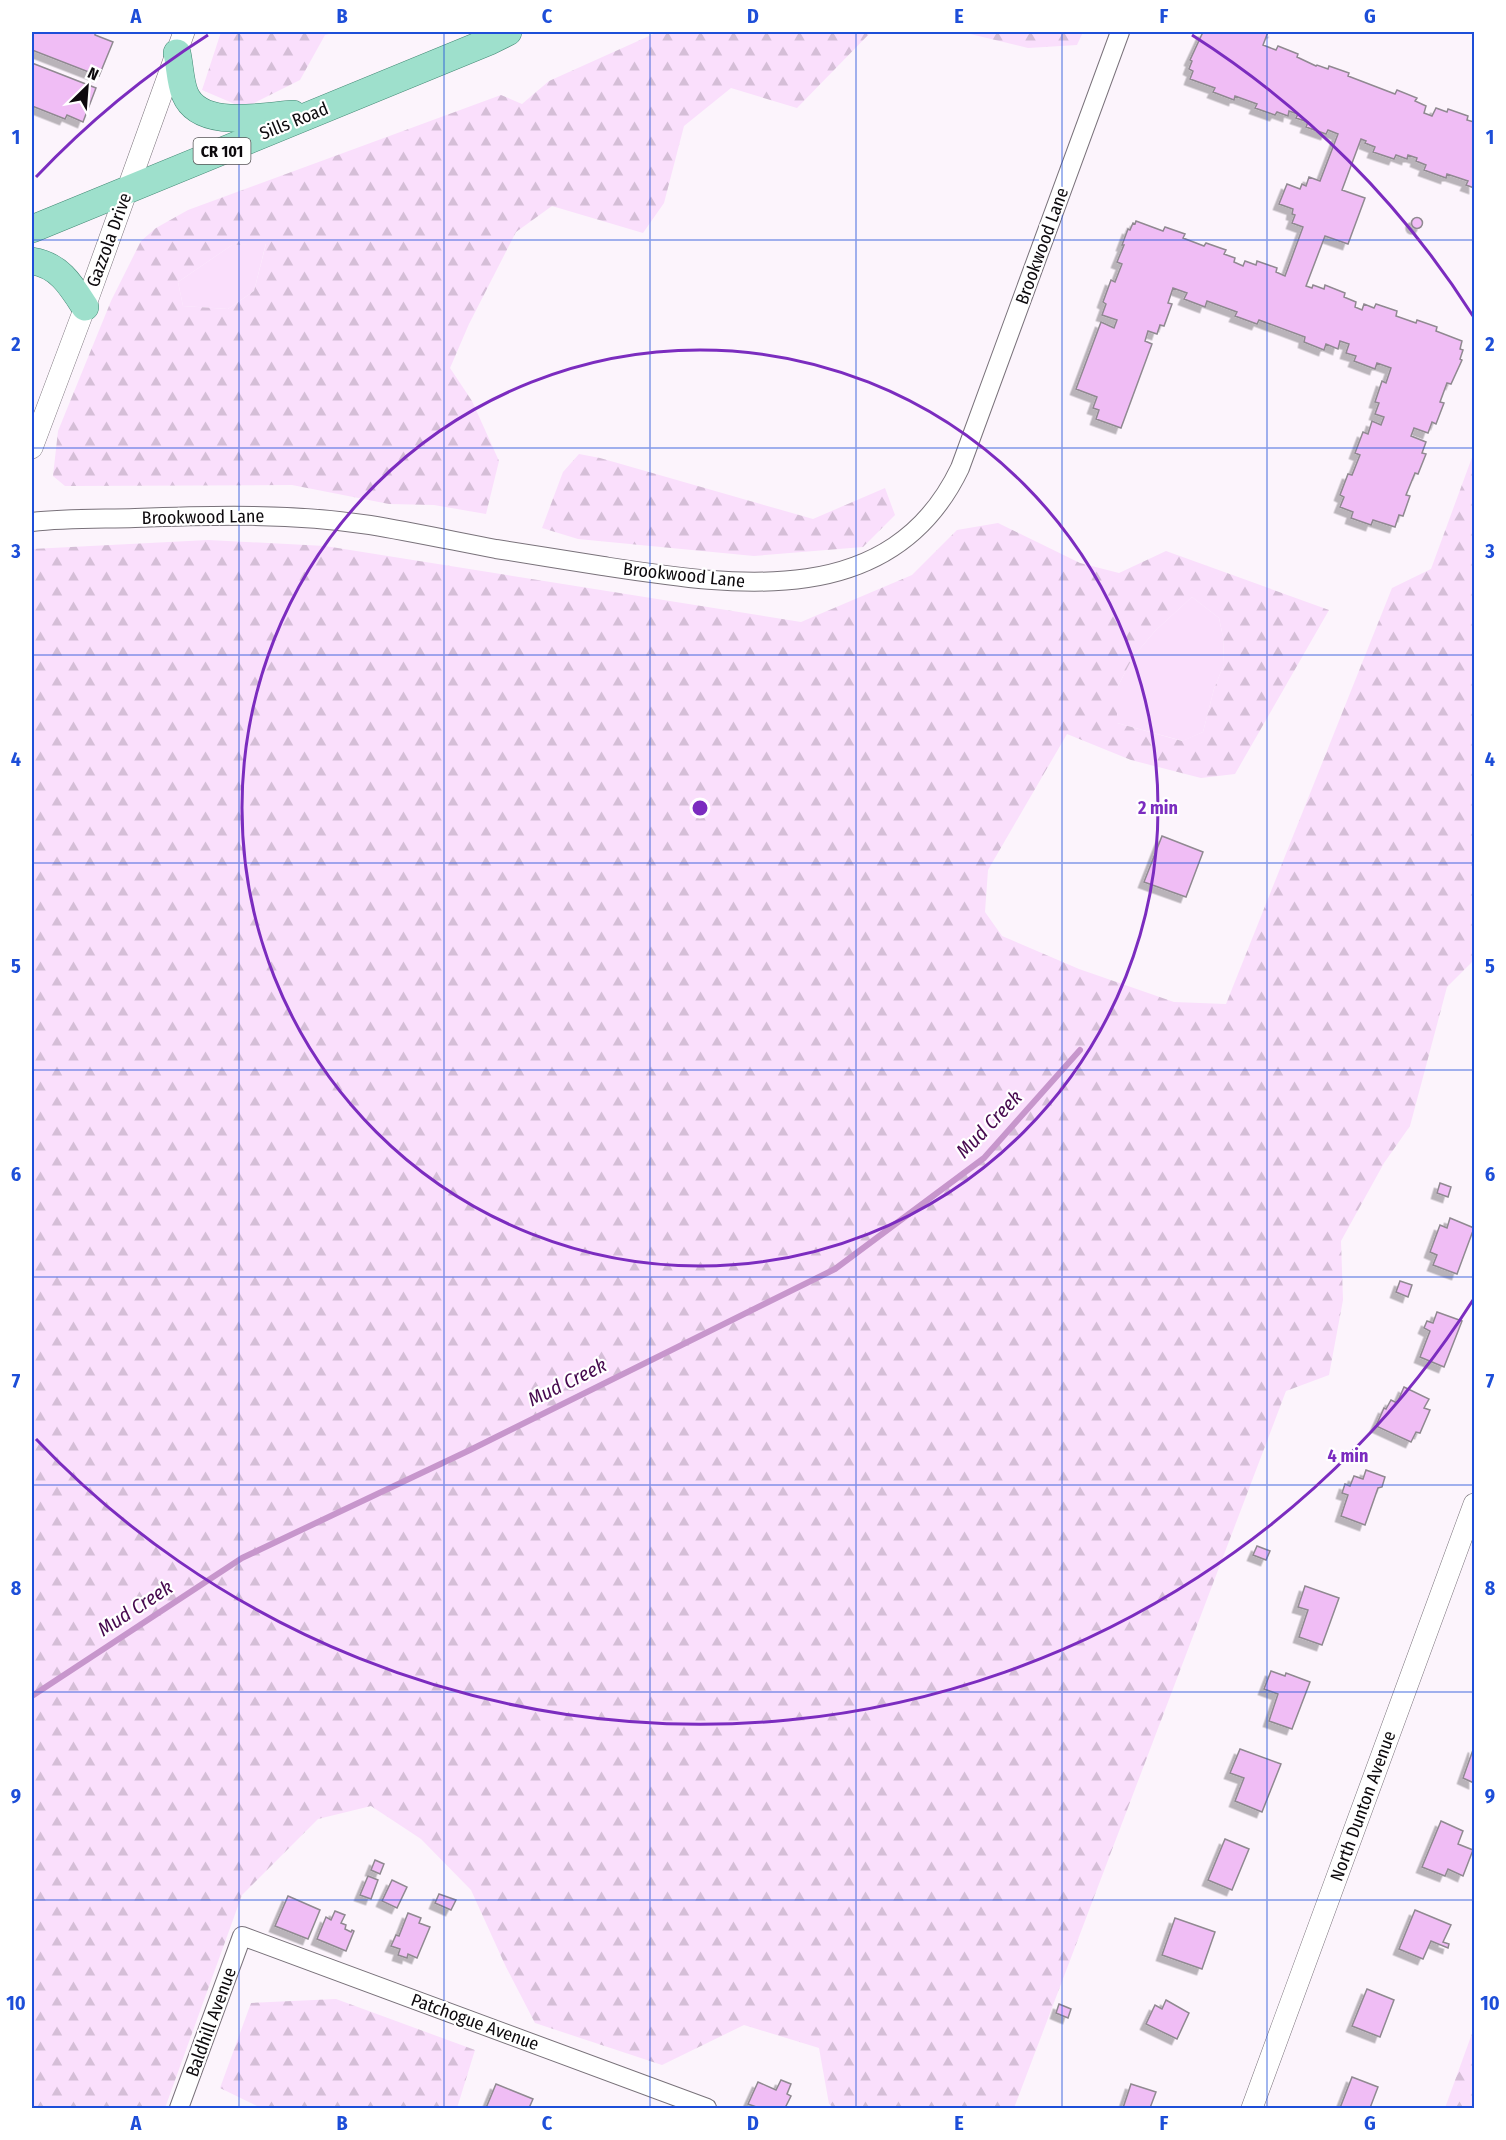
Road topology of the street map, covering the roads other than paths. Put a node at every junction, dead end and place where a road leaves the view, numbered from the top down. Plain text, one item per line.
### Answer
1 (524, 32) edge
2 (1120, 32) edge
3 (499, 36) edge
4 (181, 42) edge
5 (315, 113) junction
6 (128, 188) junction
7 (32, 229) edge
8 (32, 261) edge
9 (85, 307) junction
10 (32, 448) edge
11 (32, 522) edge
12 (1474, 1504) edge
13 (242, 1936) joint
14 (179, 2109) edge
15 (707, 2109) edge
16 (1252, 2109) edge

1 - 3 main road, Sills Road / CR 101
2 - 11 street, Brookwood Lane
3 - 5 main road, Sills Road / CR 101
4 - 5 main road
4 - 6 street, Gazzola Drive
5 - 6 main road, Sills Road / CR 101
6 - 7 main road, Sills Road / CR 101
6 - 9 street, Gazzola Drive
8 - 9 main road
9 - 10 street, Gazzola Drive
12 - 16 street, North Dunton Avenue
13 - 14 street, Baldhill Avenue
13 - 15 street, Patchogue Avenue

